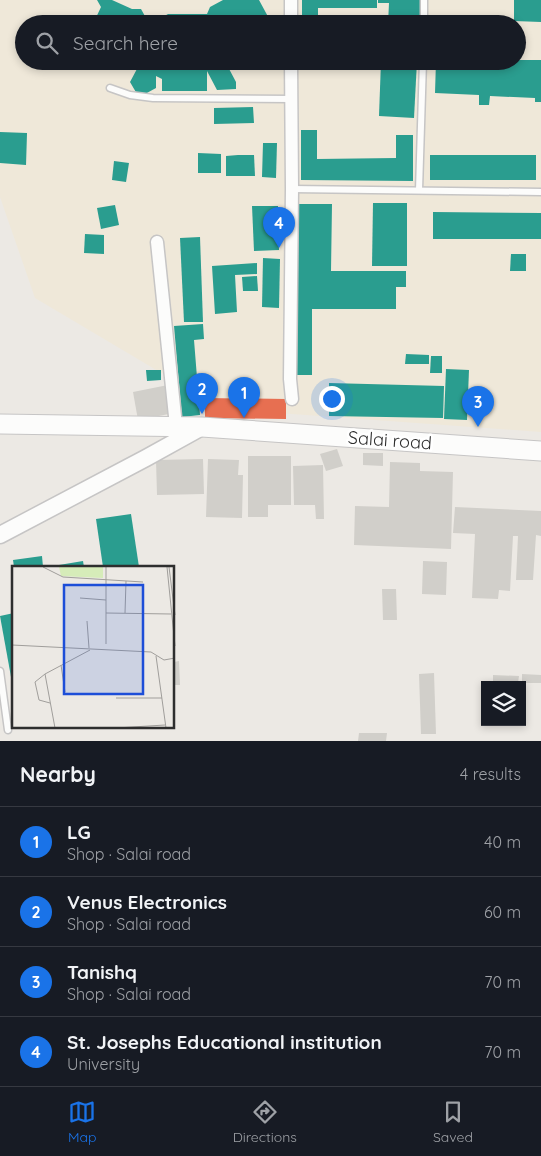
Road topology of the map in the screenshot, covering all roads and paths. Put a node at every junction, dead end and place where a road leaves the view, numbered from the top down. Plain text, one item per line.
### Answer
1 (291, 0) edge
2 (424, 0) edge
3 (291, 15) edge
4 (424, 15) edge
5 (292, 70) edge
6 (423, 70) edge
7 (110, 88) dead end
8 (292, 99) junction
9 (292, 189) junction
10 (419, 190) junction
11 (541, 192) edge
12 (157, 242) dead end
13 (292, 399) dead end
14 (0, 424) edge
15 (176, 426) junction
16 (202, 426) junction
17 (541, 451) edge
18 (0, 535) edge
19 (0, 671) edge
20 (8, 730) dead end

1 - 3 street
2 - 4 lane
5 - 8 street
6 - 10 lane
7 - 8 lane
8 - 9 street
9 - 10 lane
9 - 13 street
10 - 11 lane
12 - 15 street
14 - 15 main road, Salai road
15 - 16 main road, Salai road
16 - 17 main road, Salai road
16 - 18 street
19 - 20 lane

